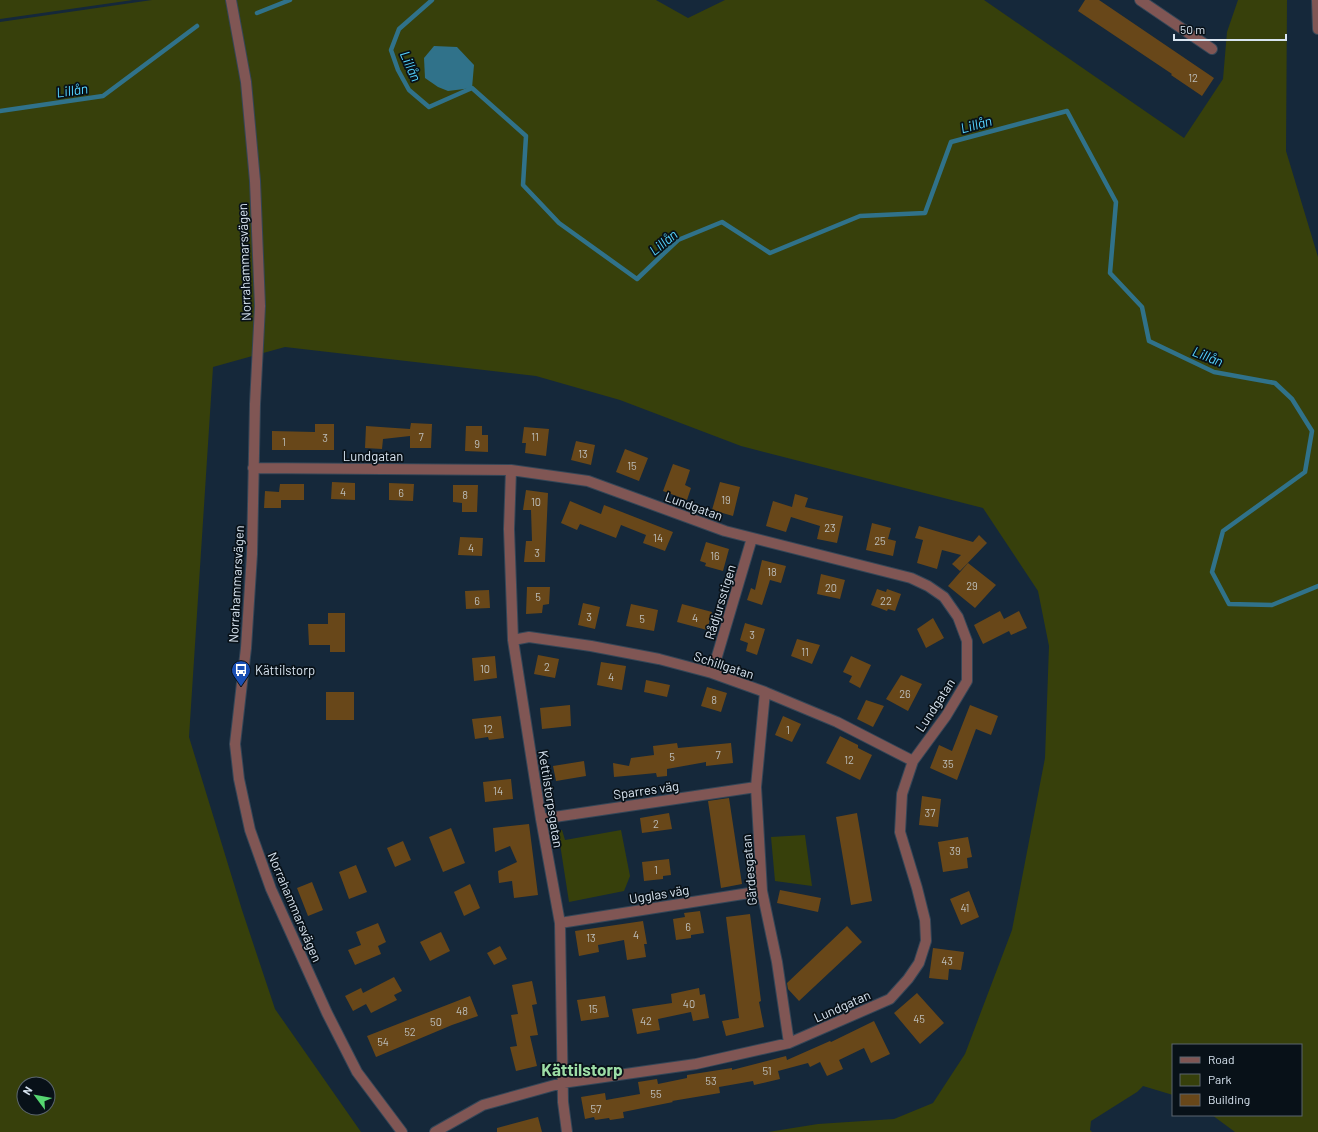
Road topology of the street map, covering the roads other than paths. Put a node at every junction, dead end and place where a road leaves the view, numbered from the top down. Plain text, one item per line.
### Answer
1 (231, 0) edge
2 (1140, 0) edge
3 (1317, 0) edge
4 (1318, 29) edge
5 (1212, 49) dead end
6 (253, 468) junction
7 (511, 470) junction
8 (752, 538) junction
9 (514, 640) junction
10 (712, 674) junction
11 (765, 692) junction
12 (913, 761) junction
13 (756, 788) junction
14 (541, 819) junction
15 (762, 891) junction
16 (560, 923) junction
17 (789, 1043) junction
18 (562, 1083) junction
19 (402, 1132) edge
20 (435, 1132) edge
21 (567, 1132) edge

1 - 6 street, Norrahammarsvägen
2 - 5 street
3 - 4 street
6 - 7 street, Lundgatan
6 - 19 street, Norrahammarsvägen
7 - 8 street, Lundgatan
7 - 9 street, Kettilstorpsgatan
8 - 10 street, Rådjursstigen
8 - 12 street, Lundgatan
9 - 10 street, Schillgatan
9 - 14 street, Kettilstorpsgatan
10 - 11 street, Schillgatan
11 - 12 street, Schillgatan
11 - 13 street, Gärdesgatan
12 - 17 street, Lundgatan
13 - 14 street, Sparres väg
13 - 15 street, Gärdesgatan
14 - 16 street, Kettilstorpsgatan
15 - 16 street, Ugglas väg
15 - 17 street, Gärdesgatan
16 - 18 street, Kettilstorpsgatan
17 - 18 street, Lundgatan
18 - 20 street, Lundgatan
18 - 21 street, Kettilstorpsgatan

